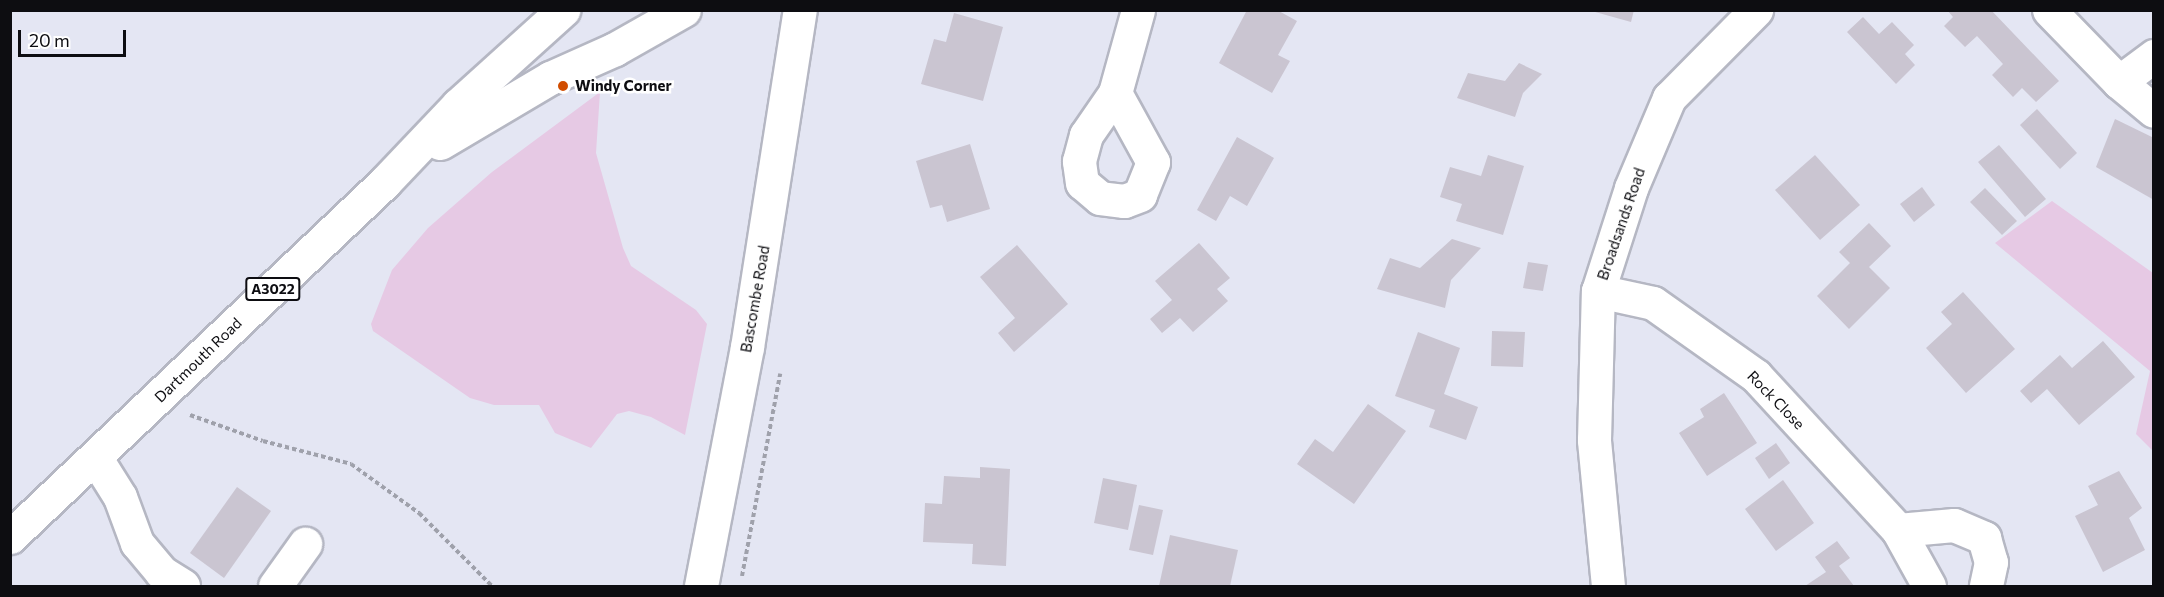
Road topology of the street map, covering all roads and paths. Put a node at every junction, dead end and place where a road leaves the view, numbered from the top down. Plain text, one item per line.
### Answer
1 (563, 10) edge
2 (684, 10) edge
3 (800, 10) edge
4 (1138, 10) edge
5 (1756, 10) edge
6 (2049, 10) edge
7 (2154, 56) edge
8 (2119, 82) junction
9 (1115, 93) dead end
10 (2154, 111) edge
11 (385, 182) junction
12 (1598, 291) junction
13 (161, 396) junction
14 (95, 457) junction
15 (1898, 530) junction
16 (10, 537) edge
17 (305, 544) dead end
18 (183, 586) edge
19 (275, 586) edge
20 (492, 586) edge
21 (701, 586) edge
22 (1608, 586) edge
23 (1929, 586) edge
24 (1986, 586) edge

1 - 11 street, Dartmouth Road / A3022
2 - 11 street, Dartmouth Road / A3022
3 - 21 street, Bascombe Road
4 - 9 street
5 - 12 street, Broadsands Road
6 - 8 street
7 - 8 street
8 - 10 street
11 - 13 street, Dartmouth Road / A3022
12 - 15 street, Rock Close
12 - 22 street, Broadsands Road
13 - 14 street, Dartmouth Road / A3022
13 - 20 path
14 - 16 street, Dartmouth Road / A3022
14 - 18 street
15 - 23 street, Rock Close
15 - 24 street
17 - 19 street

